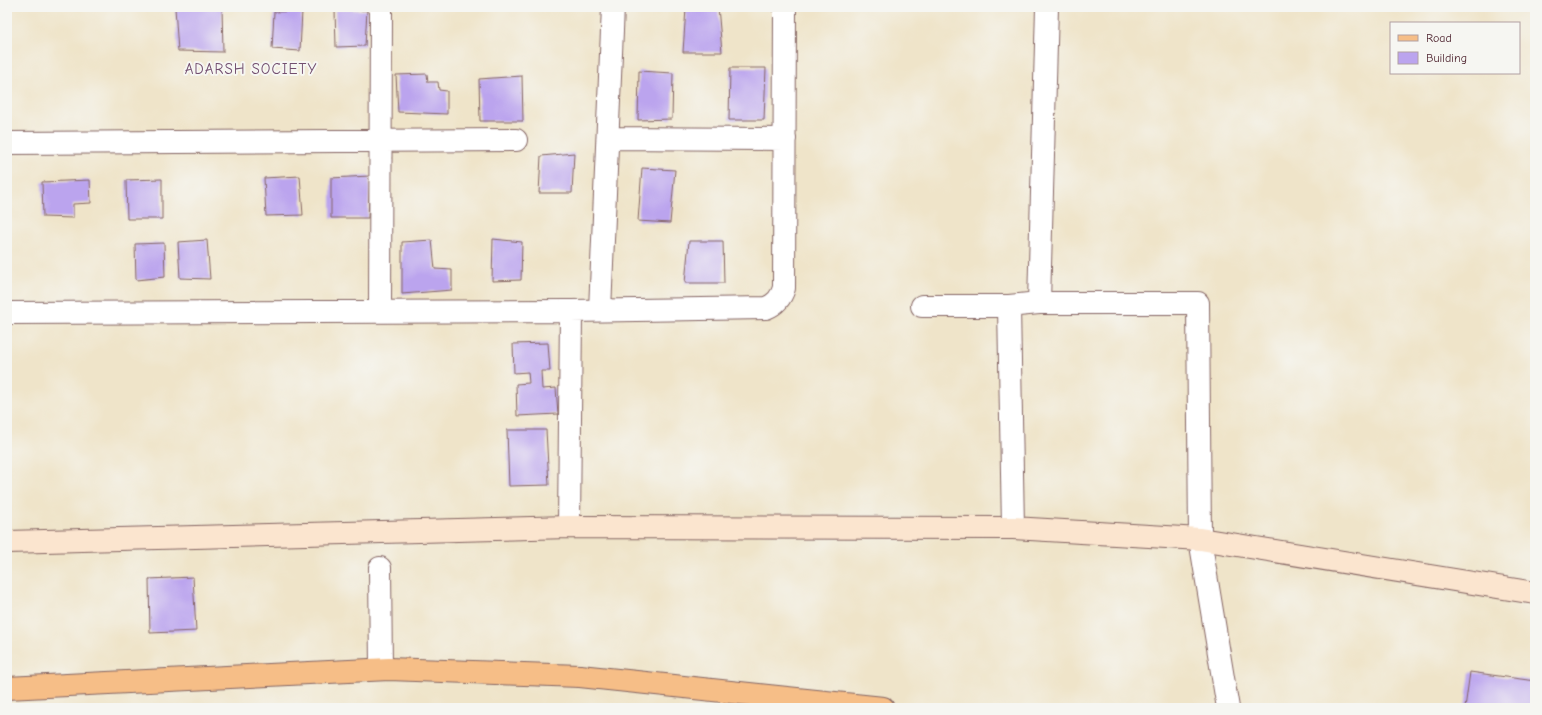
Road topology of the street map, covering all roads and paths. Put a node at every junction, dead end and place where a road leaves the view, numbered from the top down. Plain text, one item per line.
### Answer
1 (381, 7) edge
2 (613, 7) edge
3 (786, 7) edge
4 (1047, 7) edge
5 (608, 138) junction
6 (785, 139) junction
7 (516, 140) dead end
8 (380, 141) junction
9 (7, 143) edge
10 (1039, 303) junction
11 (922, 306) dead end
12 (1009, 306) junction
13 (600, 310) junction
14 (380, 311) junction
15 (571, 311) junction
16 (7, 313) edge
17 (569, 526) junction
18 (1013, 528) junction
19 (1200, 539) junction
20 (7, 542) edge
21 (380, 568) dead end
22 (1535, 593) edge
23 (381, 669) junction
24 (7, 688) edge
25 (883, 708) edge
26 (1228, 708) edge

1 - 8 street
2 - 5 street
3 - 6 street
4 - 10 street
5 - 6 street
5 - 13 street
6 - 13 street
7 - 8 street
8 - 9 street
8 - 14 street
10 - 12 street
10 - 19 street
11 - 12 street
12 - 18 street
13 - 15 street
14 - 15 street
14 - 16 street
15 - 17 street
17 - 18 street
17 - 20 street
18 - 19 street
19 - 22 street
19 - 26 street
21 - 23 street
23 - 24 main road
23 - 25 main road

